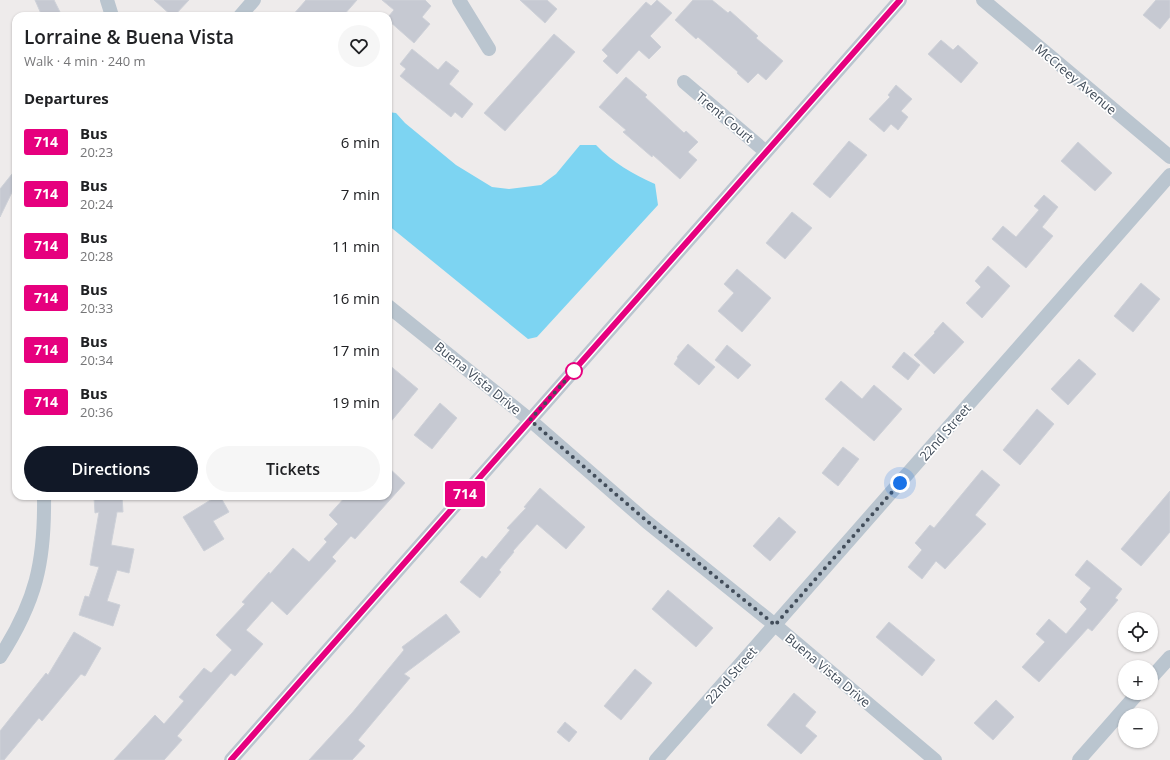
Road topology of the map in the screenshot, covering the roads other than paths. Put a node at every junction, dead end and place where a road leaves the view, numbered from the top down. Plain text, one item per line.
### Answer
1 (107, 0) edge
2 (254, 0) edge
3 (459, 0) edge
4 (900, 0) edge
5 (983, 0) edge
6 (111, 12) edge
7 (244, 12) edge
8 (489, 49) dead end
9 (684, 82) dead end
10 (766, 152) junction
11 (1170, 157) edge
12 (1170, 175) edge
13 (392, 309) edge
14 (530, 420) junction
15 (44, 500) edge
16 (775, 625) junction
17 (0, 657) edge
18 (1170, 657) edge
19 (1158, 670) edge
20 (1132, 700) edge
21 (231, 760) edge
22 (656, 760) edge
23 (935, 760) edge
24 (1079, 760) edge

1 - 6 street
2 - 7 street
3 - 8 street
4 - 10 street
5 - 11 street, McCreey Avenue
9 - 10 street, Trent Court
10 - 14 street
12 - 16 street, 22nd Street
13 - 14 street, Buena Vista Drive
14 - 16 street, Buena Vista Drive
14 - 21 street
15 - 17 street
16 - 22 street, 22nd Street
16 - 23 street, Buena Vista Drive
18 - 19 street
20 - 24 street

